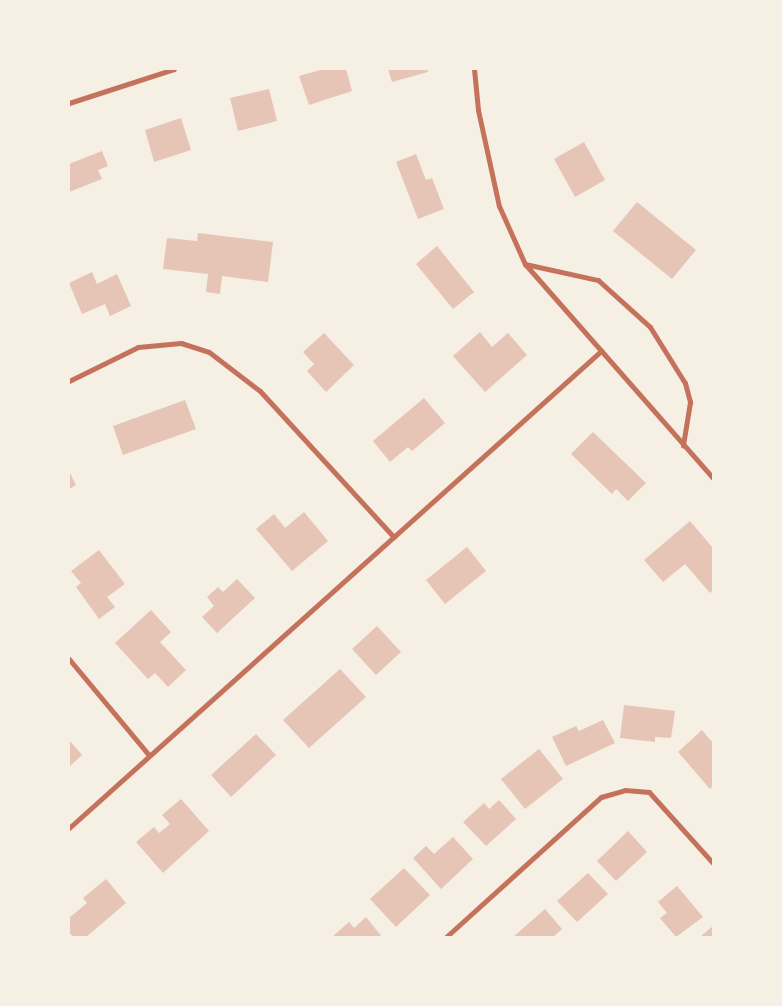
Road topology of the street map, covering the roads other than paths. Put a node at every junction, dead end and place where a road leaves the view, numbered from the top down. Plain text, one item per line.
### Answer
1 (174, 69) edge
2 (474, 69) edge
3 (69, 103) edge
4 (525, 264) junction
5 (601, 351) junction
6 (69, 381) edge
7 (683, 445) junction
8 (713, 478) edge
9 (394, 536) junction
10 (69, 660) edge
11 (149, 754) junction
12 (69, 828) edge
13 (713, 863) edge
14 (446, 937) edge

1 - 3 street
2 - 4 street
4 - 5 street
4 - 7 street
5 - 7 street
5 - 9 street
6 - 9 street
7 - 8 street
9 - 11 street
10 - 11 street
11 - 12 street
13 - 14 street

